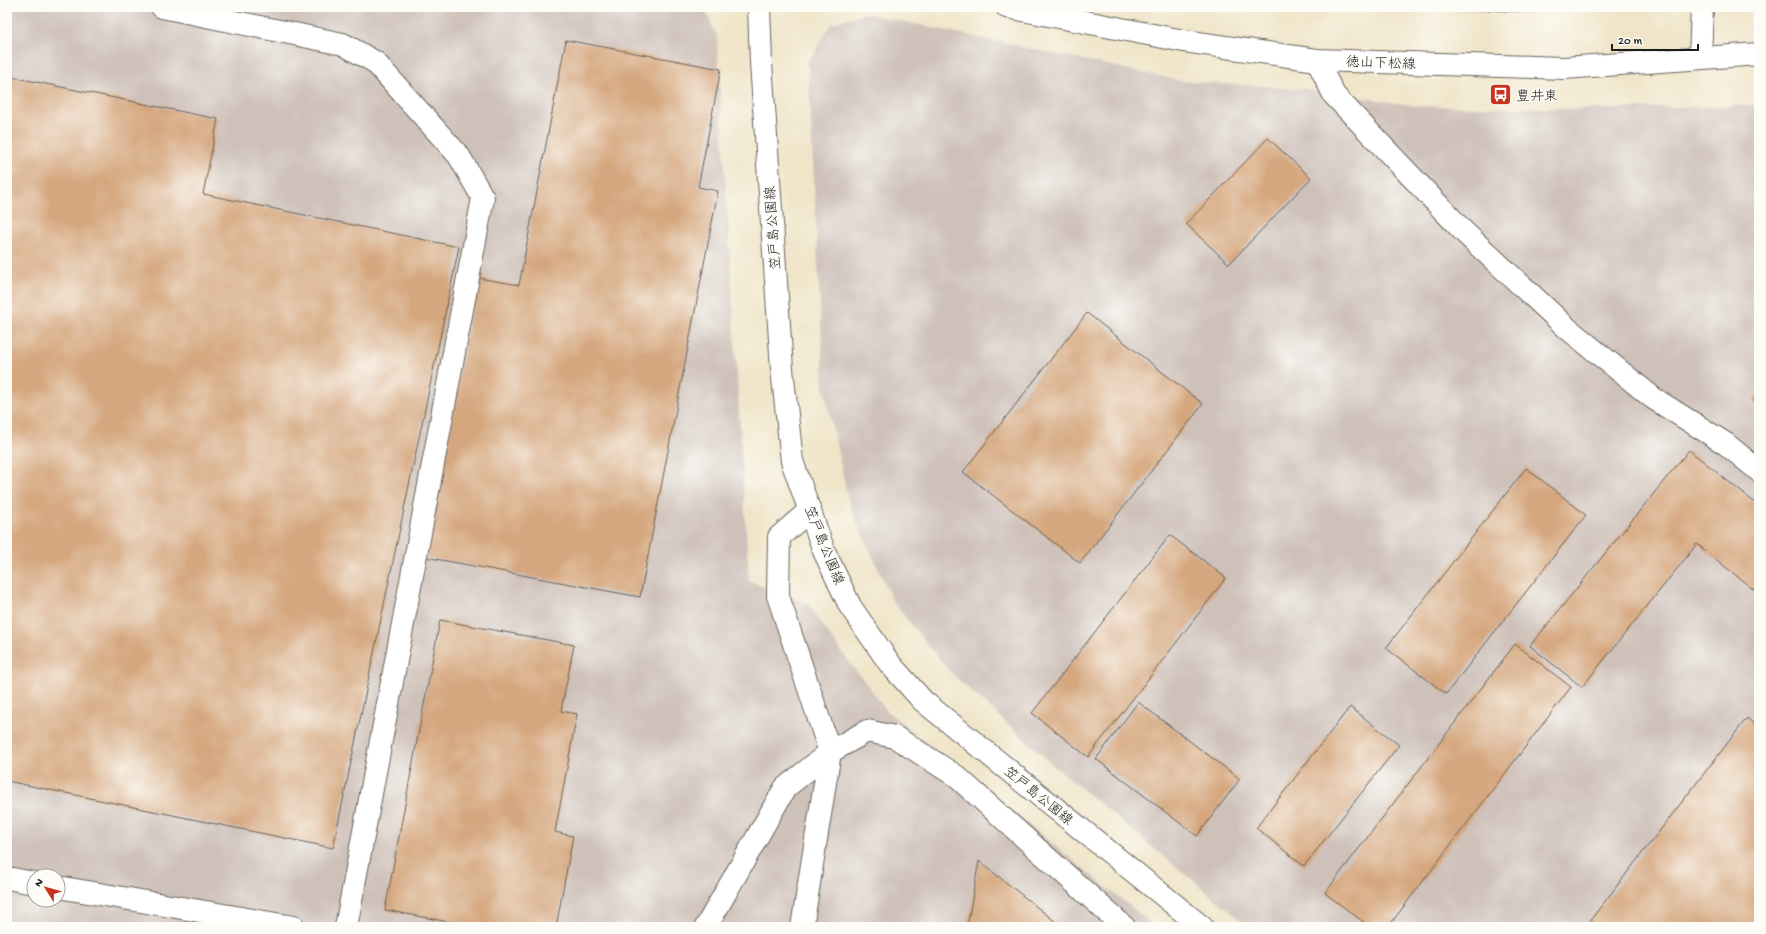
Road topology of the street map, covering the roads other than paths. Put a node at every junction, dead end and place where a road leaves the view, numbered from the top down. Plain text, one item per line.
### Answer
1 (162, 7) edge
2 (759, 7) edge
3 (1007, 7) edge
4 (1702, 7) edge
5 (1759, 54) edge
6 (1700, 58) junction
7 (1317, 60) junction
8 (1759, 471) edge
9 (810, 510) junction
10 (830, 752) junction
11 (7, 878) edge
12 (26, 881) edge
13 (66, 888) edge
14 (294, 927) edge
15 (346, 927) edge
16 (706, 927) edge
17 (802, 927) edge
18 (1124, 927) edge
19 (1202, 927) edge

1 - 15 main road
2 - 9 main road, 笠戸島公園線
3 - 7 main road, 徳山下松線
4 - 6 main road
5 - 6 main road, 徳山下松線
6 - 7 main road, 徳山下松線
7 - 8 main road
9 - 10 main road
9 - 19 main road, 笠戸島公園線
10 - 16 main road
10 - 17 main road
10 - 18 main road
11 - 12 main road
13 - 14 main road

